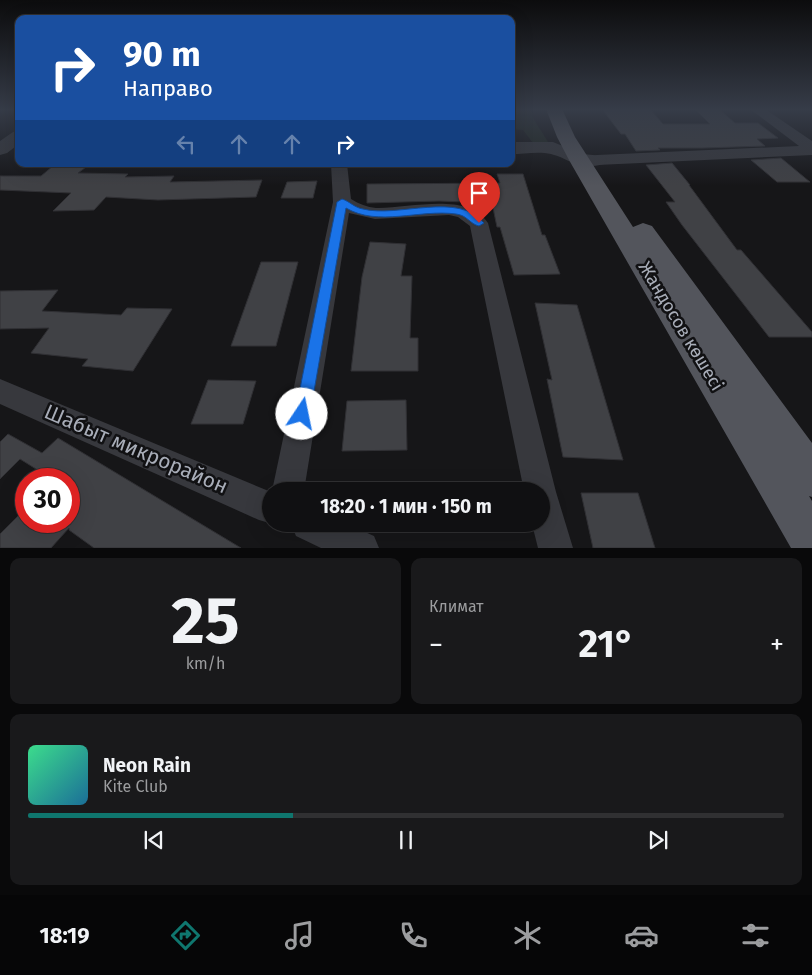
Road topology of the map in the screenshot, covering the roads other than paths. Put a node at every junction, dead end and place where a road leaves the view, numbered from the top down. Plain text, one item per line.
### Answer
1 (565, 135) edge
2 (579, 135) edge
3 (792, 135) edge
4 (515, 148) edge
5 (812, 149) edge
6 (588, 160) junction
7 (338, 167) edge
8 (342, 202) junction
9 (0, 391) edge
10 (812, 477) edge
11 (290, 482) edge
12 (538, 482) edge
13 (262, 504) edge
14 (550, 526) edge
15 (326, 532) edge
16 (812, 541) edge
17 (362, 548) edge
18 (556, 548) edge

1 - 6 main road, Жандосов көшесі
2 - 6 main road, Жандосов көшесі
3 - 5 street
4 - 6 street
5 - 6 street
6 - 10 main road, Жандосов көшесі
6 - 16 main road, Жандосов көшесі
7 - 8 street
8 - 11 street
8 - 12 street
9 - 13 street, Шабыт микрорайон
14 - 18 street
15 - 17 street

